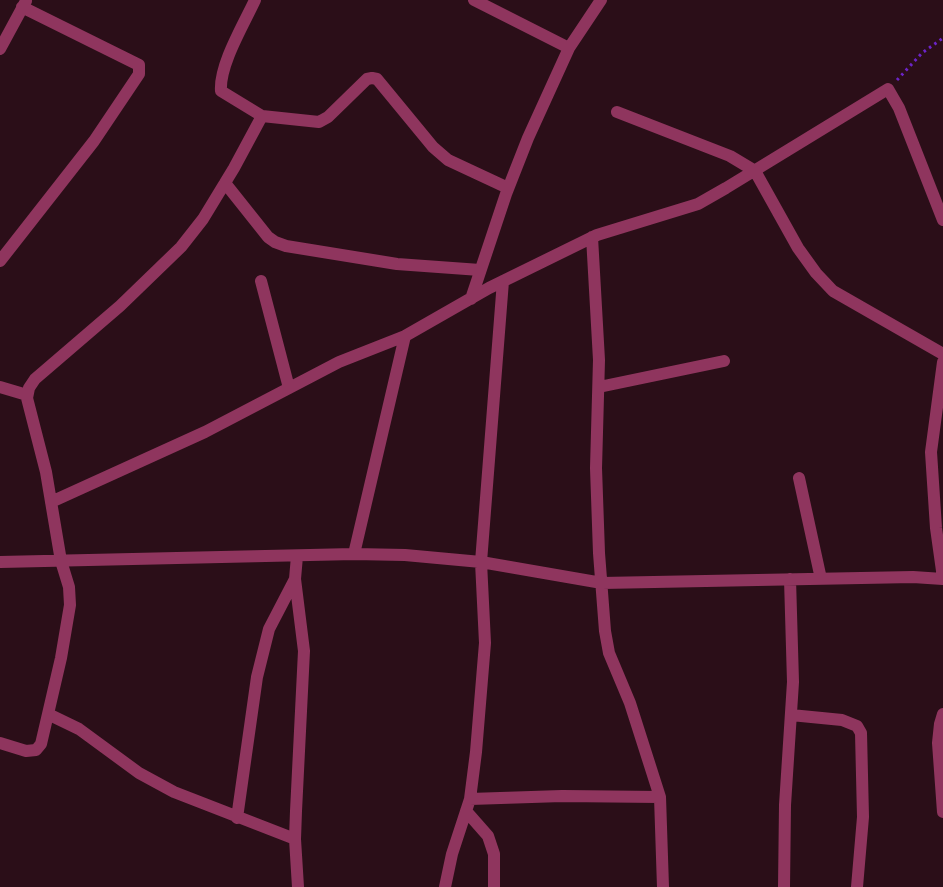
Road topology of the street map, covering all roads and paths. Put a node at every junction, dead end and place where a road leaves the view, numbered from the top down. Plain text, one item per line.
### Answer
1 (255, 0) edge
2 (474, 0) edge
3 (601, 0) edge
4 (24, 4) edge
5 (943, 38) edge
6 (569, 48) junction
7 (0, 49) edge
8 (888, 89) junction
9 (617, 112) dead end
10 (262, 116) junction
11 (755, 171) junction
12 (225, 183) junction
13 (508, 188) junction
14 (943, 220) edge
15 (592, 238) junction
16 (0, 261) edge
17 (480, 270) junction
18 (261, 281) dead end
19 (503, 281) junction
20 (471, 299) junction
21 (405, 336) junction
22 (943, 354) edge
23 (724, 361) dead end
24 (943, 362) edge
25 (0, 387) edge
26 (599, 387) junction
27 (290, 388) junction
28 (27, 395) junction
29 (800, 478) dead end
30 (51, 502) junction
31 (354, 554) junction
32 (297, 556) junction
33 (61, 561) junction
34 (0, 562) edge
35 (481, 562) junction
36 (294, 579) junction
37 (790, 579) junction
38 (821, 579) junction
39 (943, 579) edge
40 (602, 583) junction
41 (48, 714) junction
42 (943, 714) edge
43 (791, 715) junction
44 (0, 743) edge
45 (660, 797) junction
46 (468, 805) junction
47 (943, 812) edge
48 (237, 818) junction
49 (295, 839) junction
50 (298, 887) edge
51 (445, 887) edge
52 (494, 887) edge
53 (663, 887) edge
54 (784, 887) edge
55 (857, 887) edge

1 - 10 street
2 - 6 street
3 - 6 street
4 - 7 street
4 - 16 street
5 - 8 path
6 - 13 street
8 - 11 street
8 - 14 street
9 - 11 street
10 - 12 street
10 - 13 street
11 - 15 street
11 - 22 street
12 - 17 street
12 - 28 street
13 - 17 street
15 - 19 street
15 - 26 street
17 - 20 street
18 - 27 street
19 - 20 street
19 - 35 street
20 - 21 street
21 - 27 street
21 - 31 street
23 - 26 street
24 - 39 street
25 - 28 street
26 - 40 street
27 - 30 street
28 - 30 street
29 - 38 street
30 - 33 street
31 - 32 street
31 - 35 street
32 - 33 street
32 - 36 street
33 - 34 street
33 - 41 street
35 - 40 street
35 - 46 street
36 - 48 street
36 - 49 street
37 - 38 street
37 - 40 street
37 - 43 street
38 - 39 street
40 - 45 street
41 - 44 street
41 - 48 street
42 - 47 street
43 - 54 street
43 - 55 street
45 - 46 street
45 - 53 street
46 - 51 street
46 - 52 street
48 - 49 street
49 - 50 street

